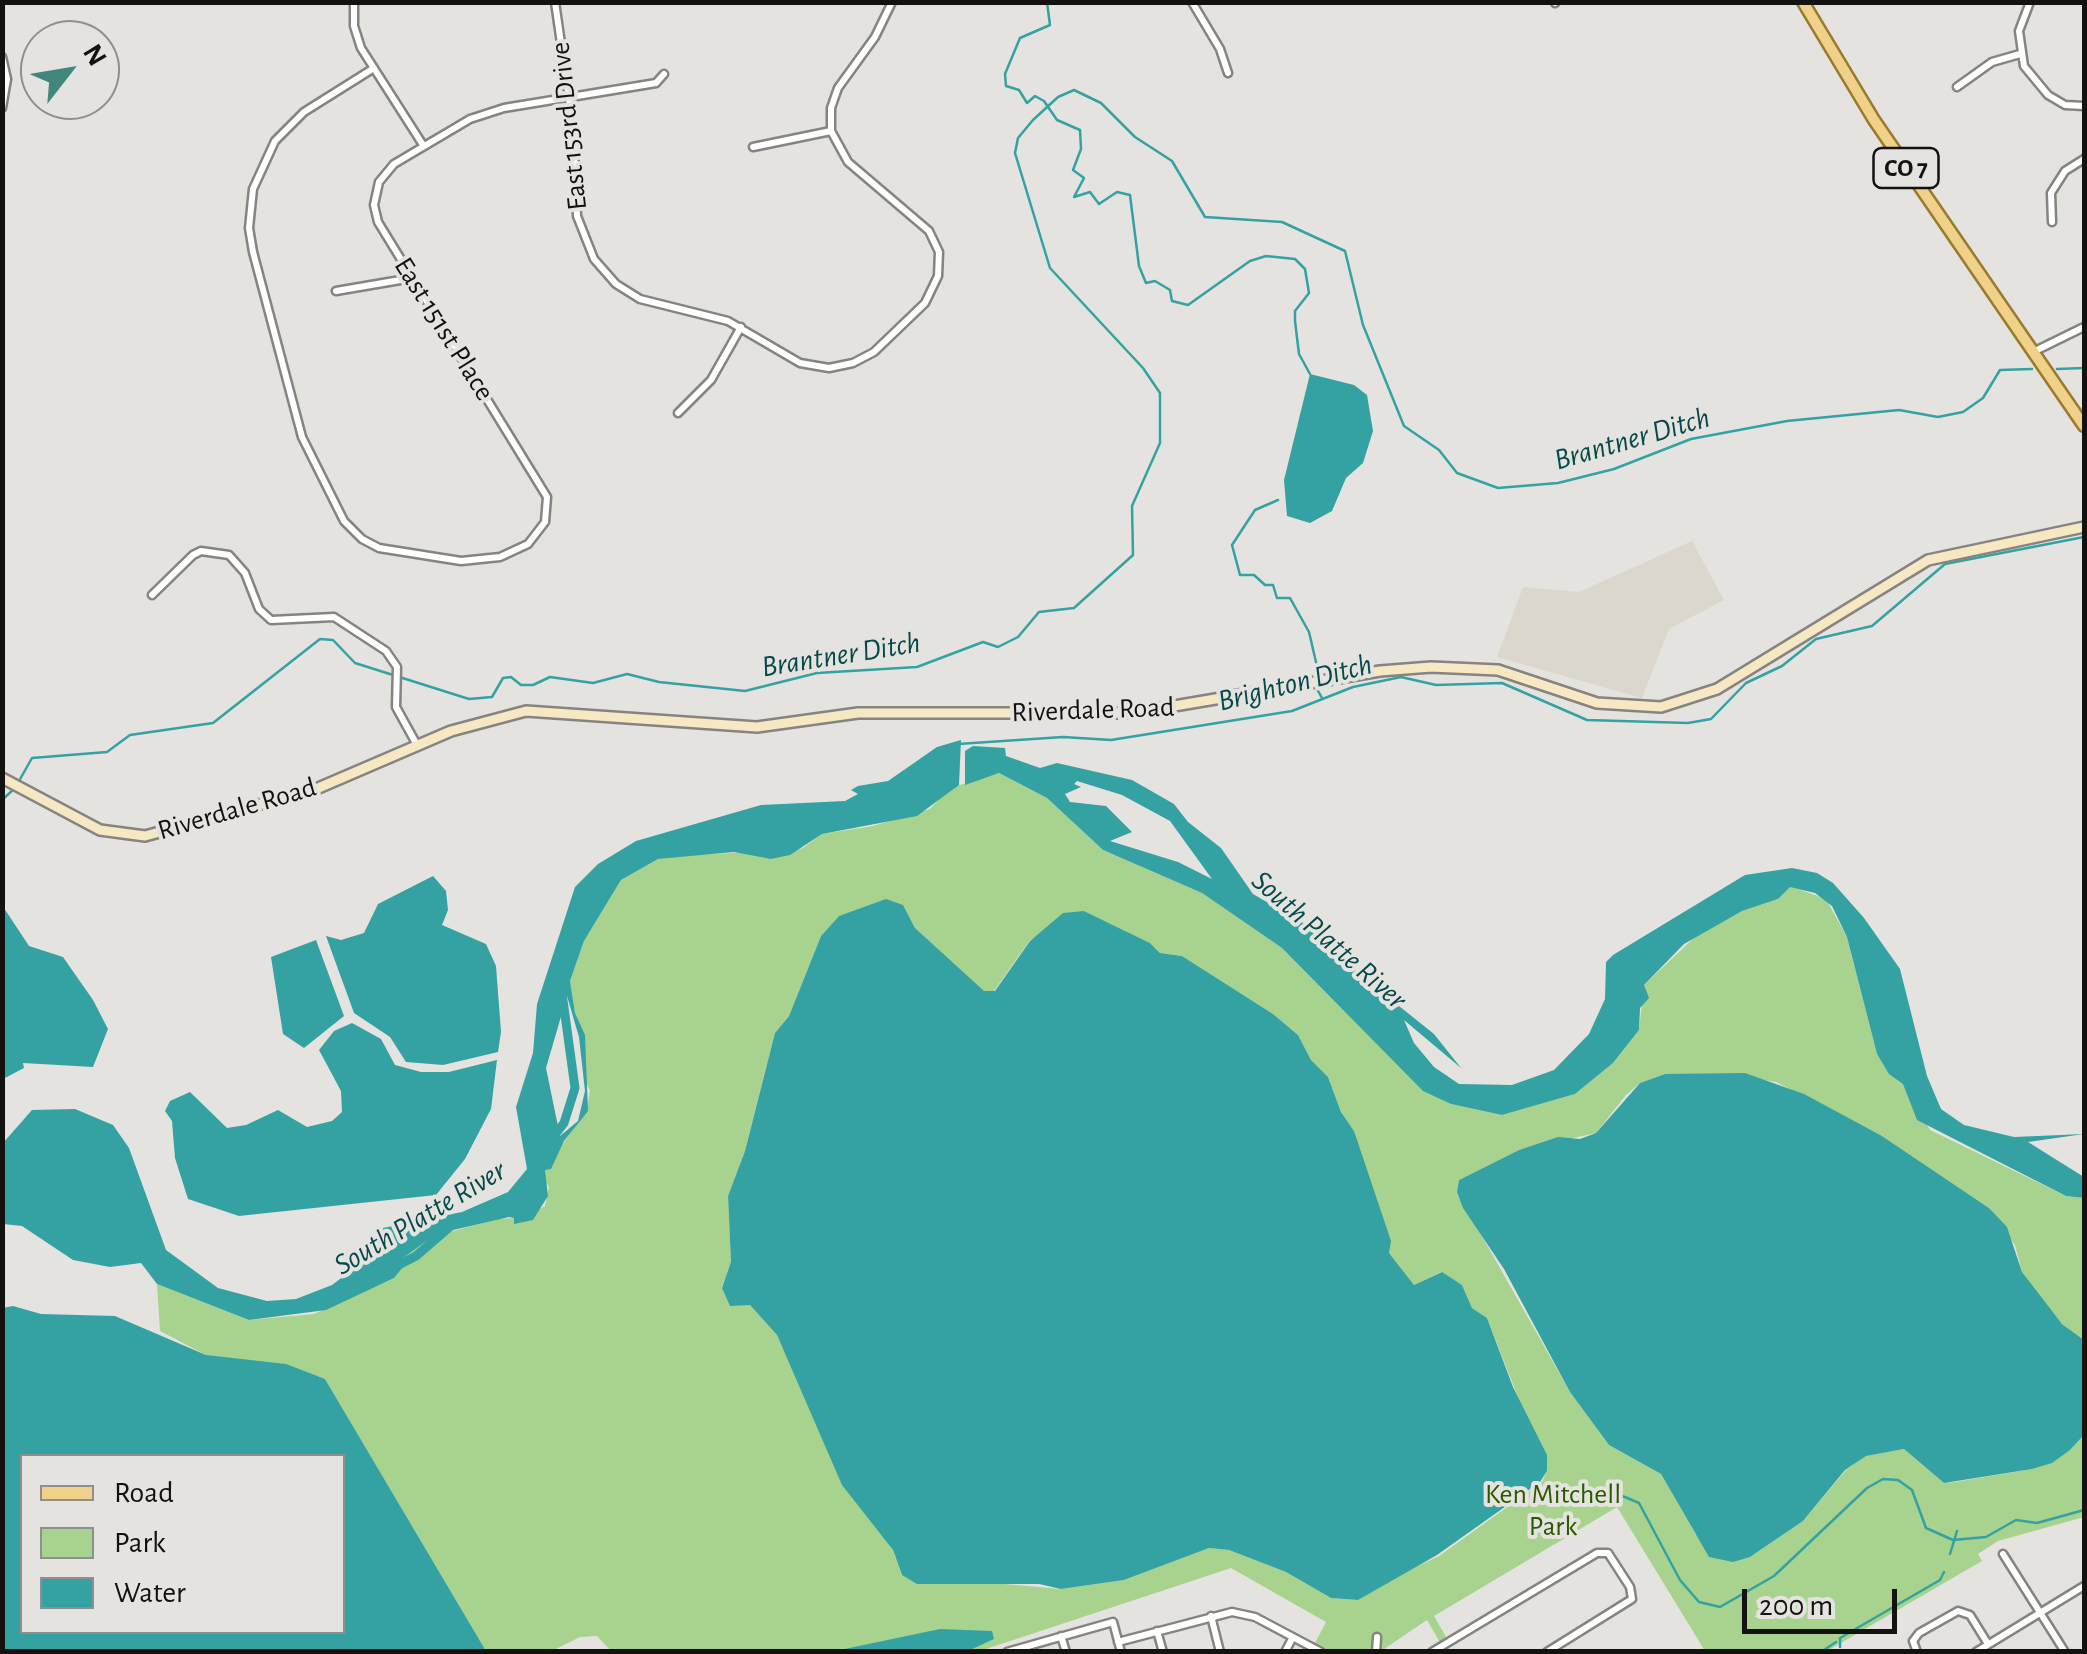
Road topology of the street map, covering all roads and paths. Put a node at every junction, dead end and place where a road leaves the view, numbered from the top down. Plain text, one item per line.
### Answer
1 (354, 2) edge
2 (555, 2) edge
3 (892, 2) edge
4 (1192, 2) edge
5 (1804, 2) edge
6 (2030, 2) edge
7 (2020, 54) junction
8 (2, 57) edge
9 (374, 68) junction
10 (664, 74) dead end
11 (1228, 74) dead end
12 (1956, 87) dead end
13 (569, 96) junction
14 (2084, 106) edge
15 (2, 108) edge
16 (831, 131) junction
17 (424, 145) junction
18 (754, 147) dead end
19 (2084, 159) edge
20 (2052, 222) dead end
21 (412, 278) junction
22 (336, 292) dead end
23 (741, 326) junction
24 (2084, 327) edge
25 (2033, 352) junction
26 (678, 414) dead end
27 (2084, 426) edge
28 (2084, 527) edge
29 (152, 595) dead end
30 (417, 744) junction
31 (2, 778) edge
32 (2003, 1554) dead end
33 (2084, 1586) edge
34 (2041, 1612) junction
35 (1211, 1616) junction
36 (1156, 1631) junction
37 (1061, 1636) junction
38 (1293, 1637) junction
39 (1377, 1638) dead end
40 (1118, 1642) junction
41 (1988, 1644) junction
42 (1007, 1652) edge
43 (1066, 1652) edge
44 (1121, 1652) edge
45 (1163, 1652) edge
46 (1220, 1652) edge
47 (1285, 1652) edge
48 (1321, 1652) edge
49 (1376, 1652) edge
50 (1432, 1652) edge
51 (1547, 1652) edge
52 (1916, 1652) edge
53 (1976, 1652) edge
54 (2065, 1652) edge

1 - 9 street
2 - 13 street, East 153rd Drive
3 - 16 street
4 - 11 street
5 - 25 main road, CO 7
6 - 7 street
7 - 12 street
7 - 14 street
8 - 15 street
9 - 17 street
9 - 21 street, East 151st Place
10 - 13 street, East 151st Place
13 - 17 street, East 151st Place
13 - 23 street, East 153rd Drive
16 - 18 street
16 - 23 street, East 153rd Drive
17 - 21 street, East 151st Place
19 - 20 street
21 - 22 street
23 - 26 street
24 - 25 street
25 - 27 main road, CO 7
28 - 30 street, Riverdale Road
29 - 30 street
30 - 31 street, Riverdale Road
32 - 34 street
33 - 34 street
34 - 41 street
34 - 54 street
35 - 36 street
35 - 38 street
35 - 46 street
36 - 40 street
36 - 45 street
37 - 40 street
37 - 42 street
37 - 43 street
38 - 47 street
38 - 48 street
39 - 49 street
40 - 44 street
41 - 52 street
41 - 53 street
50 - 51 street

